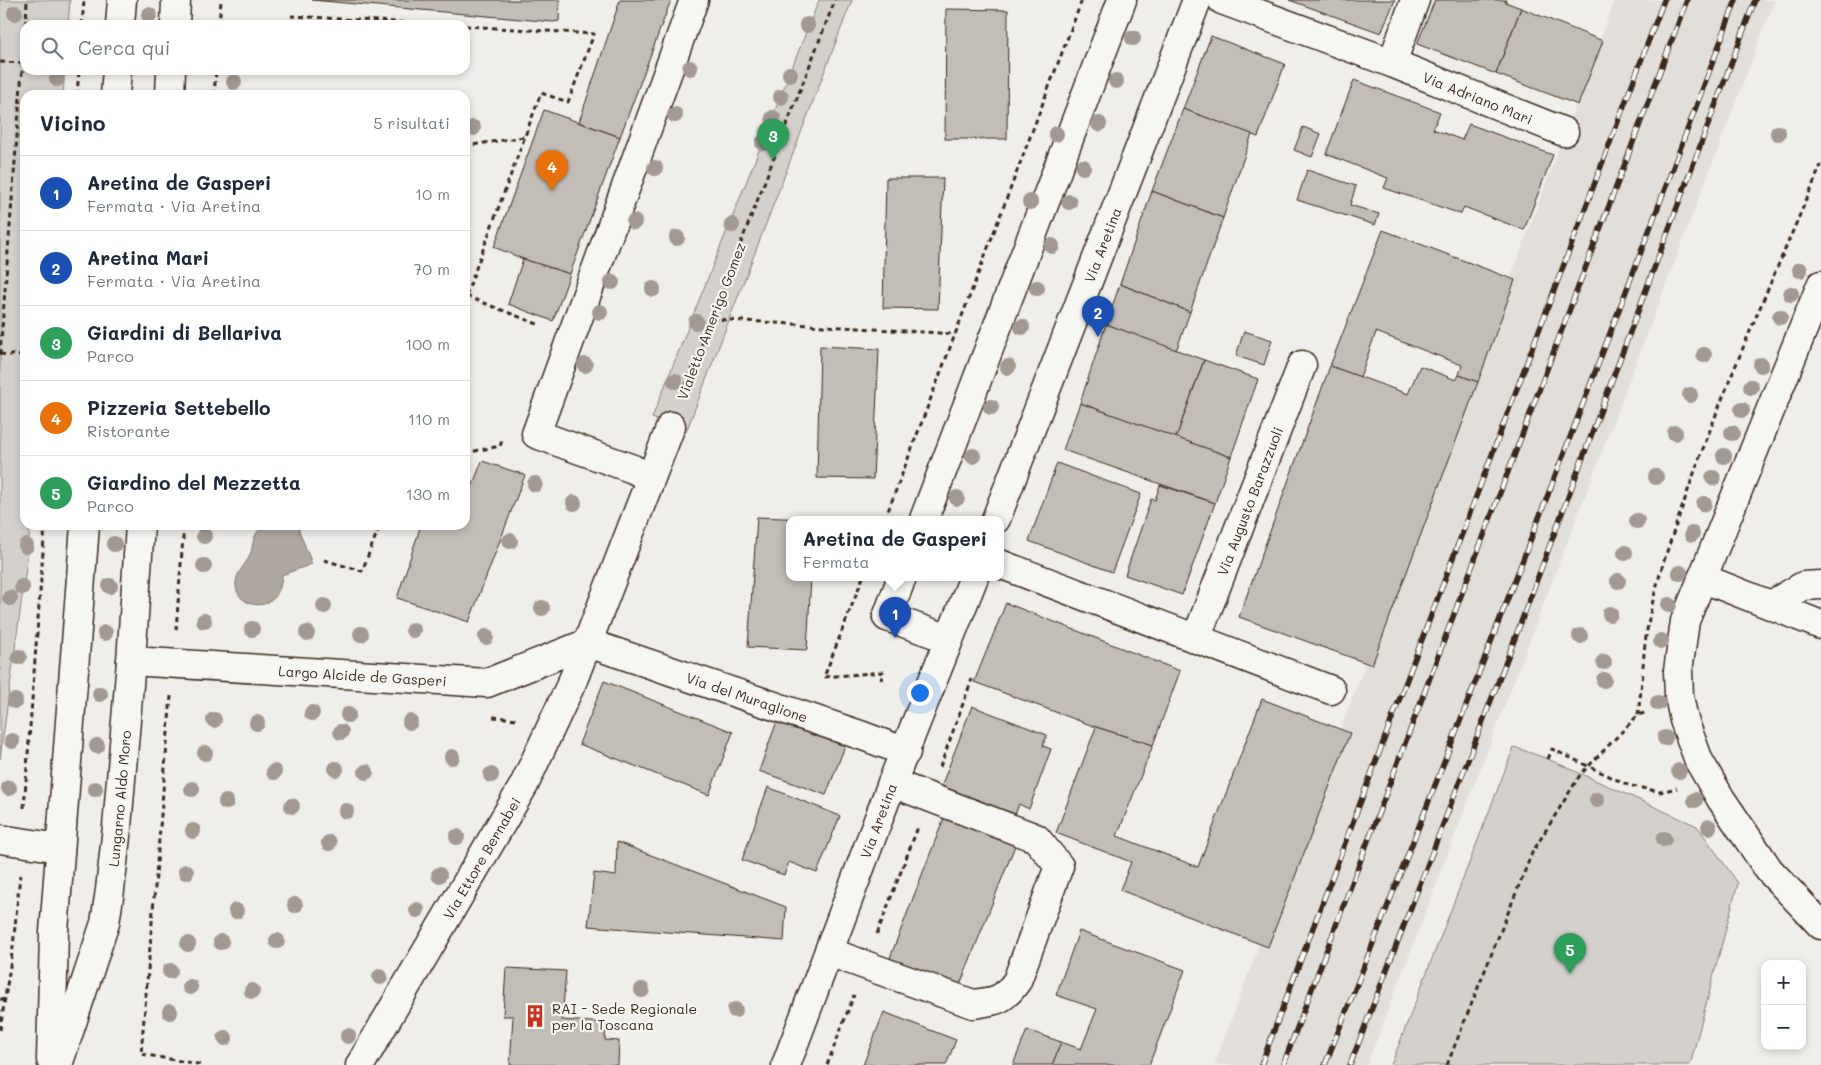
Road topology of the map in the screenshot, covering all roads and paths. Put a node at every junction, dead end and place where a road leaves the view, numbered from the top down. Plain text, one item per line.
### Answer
1 (27, 0) edge
2 (84, 0) edge
3 (122, 0) edge
4 (176, 0) edge
5 (221, 0) edge
6 (694, 0) edge
7 (835, 0) edge
8 (1082, 0) edge
9 (1122, 0) edge
10 (1197, 0) edge
11 (1222, 0) edge
12 (1415, 0) edge
13 (291, 16) dead end
14 (26, 20) edge
15 (82, 20) edge
16 (120, 20) edge
17 (175, 20) edge
18 (219, 20) edge
19 (359, 20) edge
20 (470, 26) edge
21 (0, 62) edge
22 (1392, 62) junction
23 (20, 63) edge
24 (23, 75) edge
25 (79, 75) edge
26 (117, 75) edge
27 (172, 75) edge
28 (216, 75) edge
29 (22, 90) edge
30 (77, 90) edge
31 (115, 90) edge
32 (170, 90) edge
33 (214, 90) edge
34 (20, 112) edge
35 (1564, 132) dead end
36 (524, 137) junction
37 (470, 145) edge
38 (1821, 165) edge
39 (470, 283) edge
40 (1821, 285) edge
41 (470, 299) edge
42 (712, 319) junction
43 (545, 327) dead end
44 (955, 334) junction
45 (0, 354) edge
46 (20, 356) edge
47 (1302, 365) dead end
48 (671, 426) joint
49 (504, 437) dead end
50 (470, 452) edge
51 (650, 478) junction
52 (885, 516) edge
53 (925, 516) edge
54 (997, 516) edge
55 (44, 530) edge
56 (85, 530) edge
57 (140, 530) edge
58 (184, 530) edge
59 (378, 530) edge
60 (324, 560) dead end
61 (1004, 566) edge
62 (1702, 578) junction
63 (861, 581) edge
64 (900, 581) edge
65 (972, 581) edge
66 (1821, 585) edge
67 (1771, 605) junction
68 (1821, 625) edge
69 (949, 639) junction
70 (1196, 639) junction
71 (588, 642) junction
72 (131, 661) junction
73 (174, 664) junction
74 (881, 680) dead end
75 (1331, 690) dead end
76 (1655, 710) dead end
77 (1638, 715) junction
78 (906, 752) junction
79 (1548, 759) dead end
80 (1587, 767) junction
81 (892, 783) junction
82 (1684, 786) dead end
83 (11, 841) edge
84 (60, 848) junction
85 (1820, 928) edge
86 (829, 952) junction
87 (0, 999) edge
88 (5, 1000) junction
89 (0, 1030) edge
90 (51, 1065) edge
91 (58, 1065) edge
92 (203, 1065) edge
93 (360, 1065) edge
94 (786, 1065) edge
95 (1447, 1065) edge

1 - 14 path
2 - 15 path
3 - 16 street
4 - 17 street
5 - 18 path
6 - 51 street
7 - 42 path, Vialetto Amerigo Gomez
8 - 44 path
9 - 53 street
10 - 54 street, Via Aretina
11 - 22 street, Via Adriano Mari
12 - 22 street
13 - 19 path
20 - 36 path
21 - 23 path
22 - 35 street, Via Adriano Mari
24 - 29 path
25 - 30 path
26 - 31 street
27 - 32 street
28 - 33 path
34 - 45 path
36 - 37 path
36 - 39 path
38 - 77 path
40 - 62 street
41 - 43 path
42 - 44 path
42 - 48 path, Vialetto Amerigo Gomez
44 - 52 path
45 - 46 path
47 - 70 street, Via Augusto Barazzuoli
48 - 51 street
49 - 50 path
51 - 71 street
55 - 83 path
56 - 84 street
57 - 72 street, Lungarno Aldo Moro
58 - 73 path
59 - 60 path
61 - 70 street
62 - 67 street
62 - 85 street
63 - 74 path
64 - 69 street
65 - 69 street, Via Aretina
66 - 67 street
67 - 68 street
69 - 78 street, Via Aretina
70 - 75 street
71 - 73 street, Largo Alcide de Gasperi
71 - 78 street, Via del Muraglione
71 - 93 street, Via Ettore Bernabei
72 - 73 street, Largo Alcide de Gasperi
72 - 91 street, Lungarno Aldo Moro
73 - 92 path
76 - 77 path
77 - 80 path
78 - 81 street, Via Aretina
79 - 80 path
80 - 82 path
80 - 95 path
81 - 86 street, Via Aretina
81 - 86 street
83 - 84 street
83 - 88 path
84 - 90 street
86 - 94 street, Via Aretina
87 - 88 path
88 - 89 path

